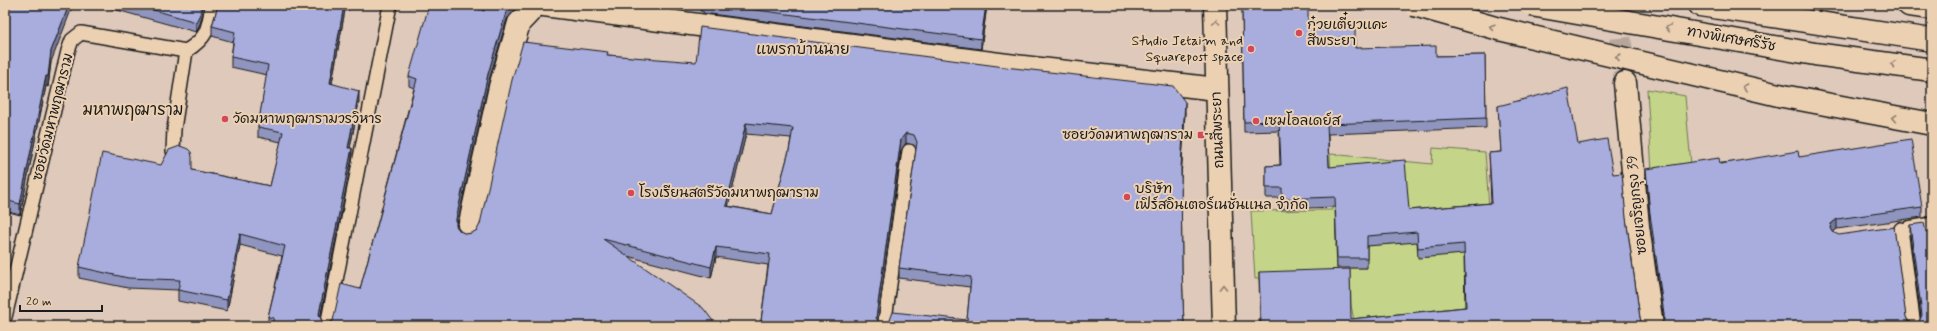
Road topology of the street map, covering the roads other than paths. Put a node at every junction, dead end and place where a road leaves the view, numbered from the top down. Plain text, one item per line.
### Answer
1 (212, 5) edge
2 (390, 5) edge
3 (536, 5) edge
4 (544, 5) edge
5 (1215, 5) edge
6 (1414, 5) edge
7 (1532, 5) edge
8 (1700, 5) edge
9 (1909, 5) edge
10 (1932, 8) edge
11 (1932, 40) edge
12 (186, 51) junction
13 (1932, 70) edge
14 (1625, 83) tunnel mouth
15 (1217, 89) junction
16 (1932, 124) edge
17 (173, 151) edge
18 (909, 151) dead end
19 (1932, 224) edge
20 (1901, 229) junction
21 (1885, 231) edge
22 (468, 232) edge
23 (5, 317) edge
24 (327, 326) edge
25 (884, 326) edge
26 (1224, 326) edge
27 (1652, 326) edge
28 (1914, 326) edge

1 - 12 lane
2 - 24 lane
3 - 22 main road
4 - 15 main road
15 -> 5 main road, ถนนสี่พระยา
16 -> 6 main road, bridge
13 -> 7 main road, ทางพิเศษศรีรัช, bridge
8 - 11 main road
9 - 10 main road
12 - 17 lane
12 - 23 lane, ซอยวัดมหาพฤฒาราม
14 - 27 main road, ซอยเจริญกรุง 39
26 -> 15 main road, ถนนสี่พระยา
18 - 25 lane
19 - 20 lane
20 - 21 lane
20 - 28 lane

